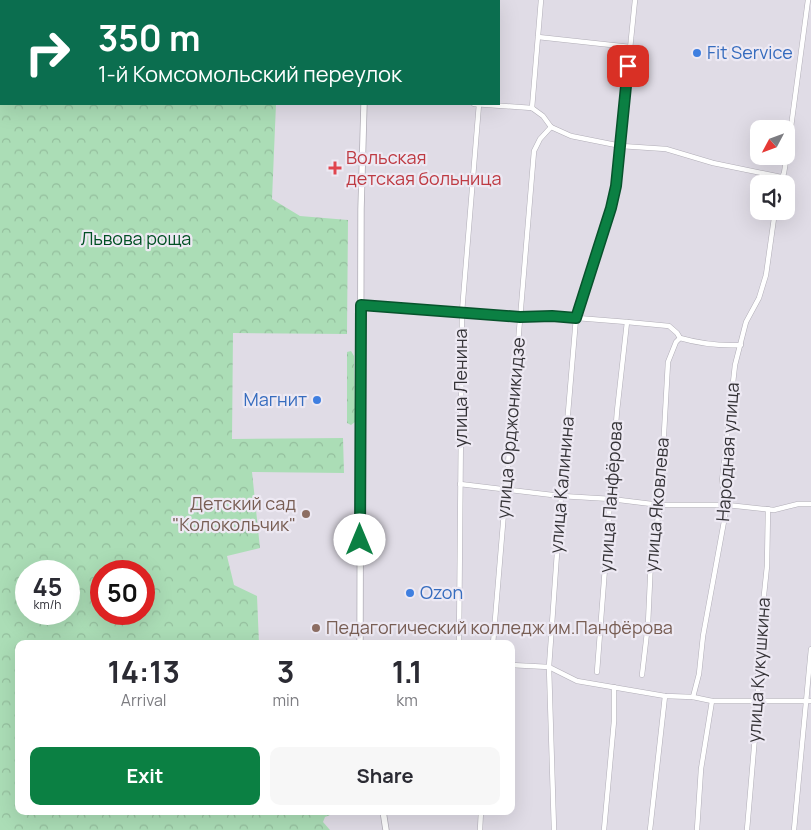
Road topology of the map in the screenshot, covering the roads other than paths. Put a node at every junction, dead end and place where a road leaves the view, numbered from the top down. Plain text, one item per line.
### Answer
1 (541, 0) edge
2 (635, 0) edge
3 (808, 0) edge
4 (538, 37) junction
5 (630, 46) junction
6 (364, 105) edge
7 (479, 105) edge
8 (492, 105) edge
9 (532, 108) junction
10 (551, 127) junction
11 (621, 146) junction
12 (771, 175) edge
13 (782, 175) edge
14 (774, 220) edge
15 (361, 305) junction
16 (462, 312) junction
17 (520, 317) junction
18 (576, 318) junction
19 (626, 322) junction
20 (680, 338) junction
21 (741, 345) junction
22 (460, 484) junction
23 (506, 490) junction
24 (561, 496) junction
25 (611, 499) junction
26 (811, 504) edge
27 (660, 505) junction
28 (727, 505) junction
29 (768, 510) junction
30 (360, 640) edge
31 (459, 640) edge
32 (493, 640) edge
33 (811, 649) edge
34 (515, 665) edge
35 (549, 666) junction
36 (597, 672) dead end
37 (642, 675) dead end
38 (614, 687) junction
39 (665, 696) junction
40 (693, 697) junction
41 (712, 701) junction
42 (758, 701) junction
43 (808, 701) edge
44 (384, 815) edge
45 (481, 815) edge
46 (386, 830) edge
47 (480, 830) edge
48 (554, 830) edge
49 (604, 830) edge
50 (650, 830) edge
51 (697, 830) edge
52 (747, 830) edge
53 (794, 830) edge

1 - 4 street
2 - 5 street, улица Калинина
3 - 13 street
4 - 5 street
4 - 9 street
5 - 11 street, улица Калинина
6 - 15 main road
7 - 16 street, улица Ленина
8 - 9 street
9 - 10 street
10 - 11 street
10 - 17 street, улица Орджоникидзе
11 - 12 street
11 - 18 street, улица Калинина
14 - 21 street, Народная улица
15 - 16 street
15 - 30 main road
16 - 17 street
16 - 22 street, улица Ленина
17 - 18 street
17 - 23 street, улица Орджоникидзе
18 - 19 street
18 - 24 street, улица Калинина
19 - 20 street
19 - 25 street, улица Панфёрова
20 - 21 street
20 - 27 street, улица Яковлева
21 - 28 street, Народная улица
22 - 23 street
22 - 31 street, улица Ленина
23 - 24 street
23 - 32 street, улица Орджоникидзе
24 - 25 street
24 - 35 street, улица Калинина
25 - 27 street
25 - 36 street, улица Панфёрова
26 - 29 street
27 - 28 street
27 - 37 street, улица Яковлева
28 - 29 street
28 - 40 street, Народная улица
29 - 42 street, улица Кукушкина
33 - 43 street
34 - 35 street
35 - 38 street
35 - 48 street, улица Калинина
38 - 39 street
38 - 49 street
39 - 40 street
39 - 50 street
40 - 41 street
41 - 42 street
41 - 51 street
42 - 43 street
42 - 52 street, улица Кукушкина
43 - 53 street
44 - 46 main road
45 - 47 street

